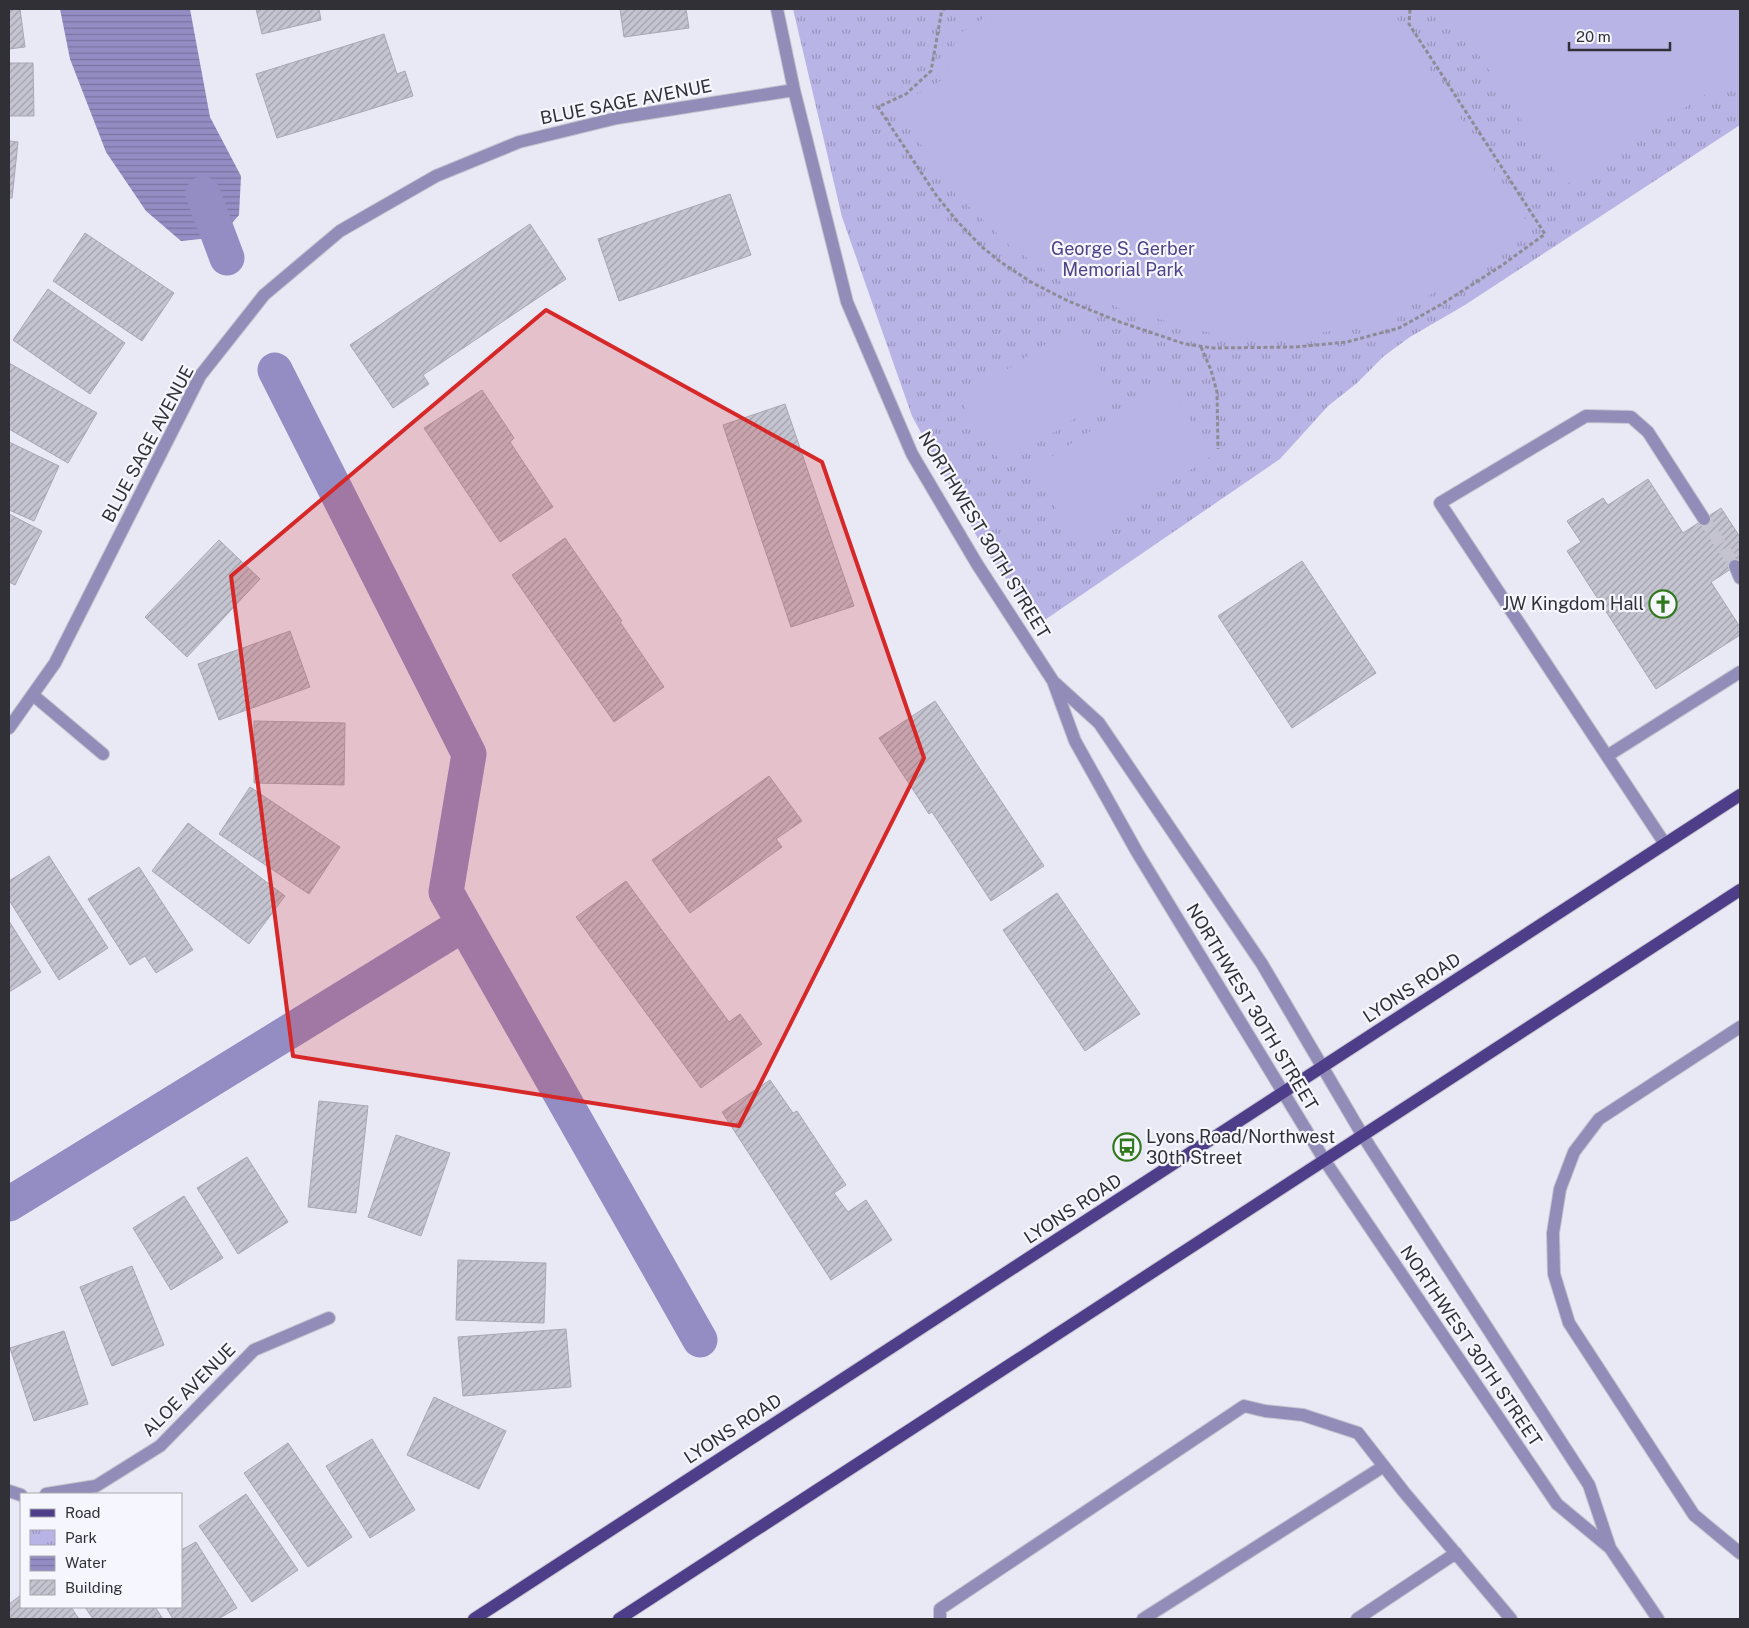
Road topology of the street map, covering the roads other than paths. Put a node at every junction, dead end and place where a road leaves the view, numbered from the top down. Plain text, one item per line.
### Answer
1 (777, 9) edge
2 (794, 90) junction
3 (1704, 519) tunnel mouth
4 (1740, 672) edge
5 (1053, 681) junction
6 (33, 694) junction
7 (9, 728) edge
8 (103, 754) dead end
9 (1607, 756) junction
10 (1740, 795) edge
11 (1665, 844) junction
12 (1740, 890) edge
13 (1740, 1027) edge
14 (1323, 1067) junction
15 (1283, 1093) junction
16 (1363, 1136) junction
17 (1325, 1161) junction
18 (329, 1318) dead end
19 (1384, 1466) junction
20 (52, 1493) edge
21 (1610, 1548) junction
22 (1456, 1553) junction
23 (1740, 1553) edge
24 (474, 1619) edge
25 (619, 1619) edge
26 (940, 1619) edge
27 (1144, 1619) edge
28 (1357, 1619) edge
29 (1511, 1619) edge
30 (1658, 1619) edge

1 - 2 street, NORTHWEST 30TH STREET
2 - 5 street, NORTHWEST 30TH STREET
2 - 6 street, BLUE SAGE AVENUE
3 - 9 street
4 - 9 street
5 - 14 street, NORTHWEST 30TH STREET
5 - 15 street, NORTHWEST 30TH STREET
6 - 7 street, BLUE SAGE AVENUE
6 - 8 street
9 - 11 street
10 - 11 main road, LYONS ROAD
11 - 14 main road, LYONS ROAD
12 - 16 main road
13 - 23 street
14 - 15 main road, LYONS ROAD
14 - 16 street, NORTHWEST 30TH STREET
15 - 17 street, NORTHWEST 30TH STREET
15 - 24 main road, LYONS ROAD
16 - 17 main road
16 - 21 street, NORTHWEST 30TH STREET
17 - 21 street, NORTHWEST 30TH STREET
17 - 25 main road
18 - 20 street, ALOE AVENUE
19 - 22 street
19 - 26 street
19 - 27 street
21 - 30 street, NORTHWEST 30TH STREET
22 - 28 street
22 - 29 street

